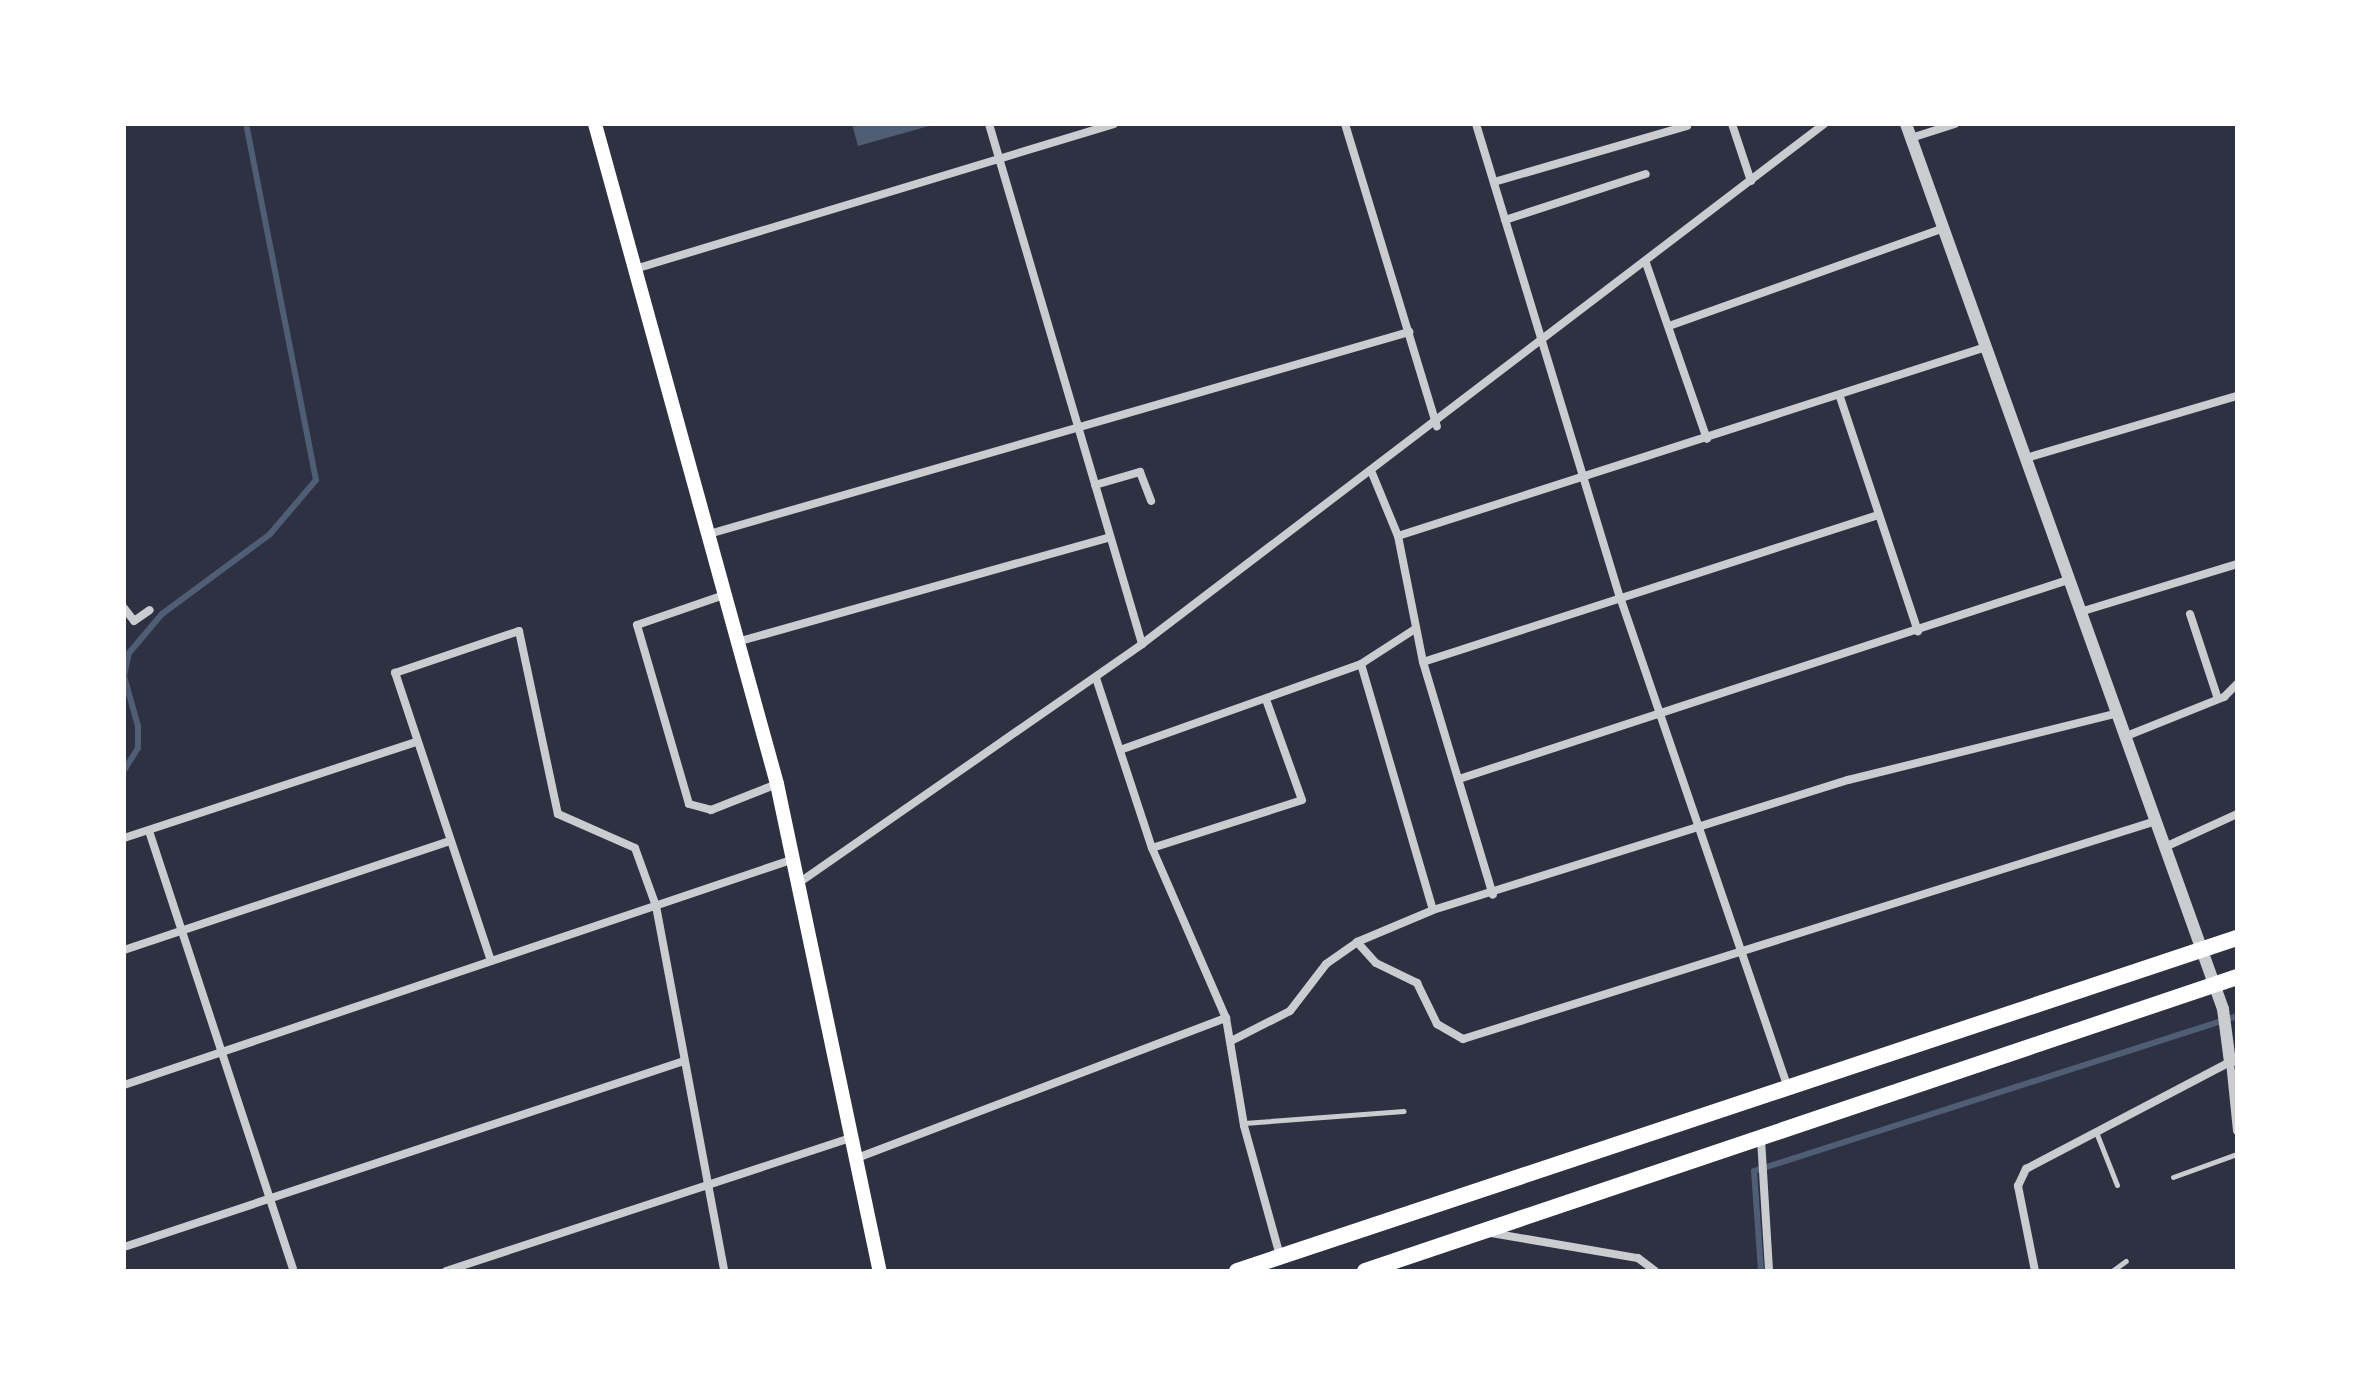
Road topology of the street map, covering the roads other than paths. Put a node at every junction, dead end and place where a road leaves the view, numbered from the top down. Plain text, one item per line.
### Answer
1 (595, 124) edge
2 (989, 124) edge
3 (1114, 124) edge
4 (1345, 124) edge
5 (1476, 124) edge
6 (1732, 124) edge
7 (1824, 124) edge
8 (1906, 124) edge
9 (1955, 124) edge
10 (1687, 126) dead end
11 (1911, 138) junction
12 (999, 159) junction
13 (1646, 174) dead end
14 (1751, 181) junction
15 (1494, 182) junction
16 (1505, 220) junction
17 (1944, 228) junction
18 (1646, 263) junction
19 (635, 269) junction
20 (1669, 326) junction
21 (1409, 332) junction
22 (1542, 344) junction
23 (1986, 347) junction
24 (2237, 396) edge
25 (1840, 397) junction
26 (1437, 426) junction
27 (1079, 427) junction
28 (1707, 439) junction
29 (2026, 458) junction
30 (1372, 473) junction
31 (1584, 477) junction
32 (1095, 485) junction
33 (1151, 501) dead end
34 (1878, 515) junction
35 (709, 534) junction
36 (1398, 536) junction
37 (1110, 537) junction
38 (2237, 564) edge
39 (2068, 580) junction
40 (724, 595) junction
41 (1620, 597) junction
42 (124, 608) edge
43 (150, 610) dead end
44 (2080, 612) junction
45 (2190, 614) dead end
46 (1415, 629) junction
47 (1918, 631) junction
48 (737, 642) junction
49 (1142, 644) junction
50 (1423, 662) junction
51 (1361, 664) junction
52 (1096, 678) junction
53 (2237, 684) edge
54 (2218, 699) junction
55 (1267, 702) junction
56 (2115, 714) junction
57 (1661, 715) junction
58 (2124, 737) junction
59 (416, 742) junction
60 (1120, 750) junction
61 (1459, 779) junction
62 (777, 784) junction
63 (2237, 814) edge
64 (2156, 821) junction
65 (1696, 830) junction
66 (149, 831) junction
67 (124, 838) edge
68 (450, 841) junction
69 (2165, 847) junction
70 (1152, 848) junction
71 (794, 859) junction
72 (800, 882) junction
73 (1493, 895) junction
74 (656, 906) junction
75 (1433, 910) junction
76 (181, 931) junction
77 (2237, 938) edge
78 (1357, 942) junction
79 (124, 950) edge
80 (2200, 950) junction
81 (1739, 955) junction
82 (491, 961) junction
83 (2237, 977) edge
84 (2212, 985) junction
85 (1226, 1018) junction
86 (1233, 1040) junction
87 (220, 1051) junction
88 (684, 1061) junction
89 (2230, 1062) junction
90 (124, 1085) edge
91 (1787, 1085) junction
92 (1404, 1111) dead end
93 (1243, 1123) junction
94 (2237, 1131) edge
95 (2096, 1132) junction
96 (853, 1137) junction
97 (1761, 1139) junction
98 (2237, 1154) edge
99 (857, 1158) junction
100 (2173, 1177) dead end
101 (2117, 1185) dead end
102 (706, 1187) junction
103 (269, 1197) junction
104 (1481, 1231) junction
105 (124, 1247) edge
106 (1280, 1256) junction
107 (2126, 1261) dead end
108 (294, 1271) edge
109 (446, 1271) edge
110 (724, 1271) edge
111 (880, 1271) edge
112 (1237, 1271) edge
113 (1365, 1271) edge
114 (1655, 1271) edge
115 (1769, 1271) edge
116 (2035, 1271) edge
117 (2112, 1271) edge

1 - 19 main road
2 - 12 street
3 - 12 street
4 - 21 street
5 - 15 street
6 - 14 street
7 - 14 street
8 - 11 street
9 - 11 street
10 - 15 street
11 - 17 street
12 - 19 street
12 - 27 street
13 - 16 street
14 - 18 street
15 - 16 street
16 - 22 street
17 - 20 street
17 - 23 street
18 - 20 street
18 - 22 street
19 - 35 main road
20 - 28 street
21 - 26 street
21 - 27 street
22 - 26 street
22 - 31 street
23 - 25 street
23 - 29 street
24 - 29 street
25 - 28 street
25 - 34 street
26 - 30 street
27 - 32 street
27 - 35 street
28 - 31 street
29 - 39 street
30 - 36 street
30 - 49 street
31 - 36 street
31 - 41 street
32 - 33 street
32 - 37 street
34 - 41 street
34 - 47 street
35 - 40 main road
36 - 46 street
37 - 48 street
37 - 49 street
38 - 44 street
39 - 44 street
39 - 47 street
40 - 48 main road
40 - 62 street
41 - 50 street
41 - 57 street
42 - 43 street
44 - 56 street
45 - 54 street
46 - 50 street
46 - 51 street
47 - 57 street
48 - 62 main road
49 - 52 street
50 - 61 street
51 - 55 street
51 - 75 street
52 - 60 street
52 - 72 street
53 - 54 street
54 - 58 street
55 - 60 street
55 - 70 street
56 - 58 street
56 - 65 street
57 - 61 street
57 - 65 street
58 - 64 street
59 - 66 street
59 - 68 street
59 - 74 street
60 - 70 street
61 - 73 street
62 - 71 main road
63 - 69 street
64 - 69 street
64 - 81 street
65 - 73 street
65 - 81 street
66 - 67 street
66 - 76 street
68 - 76 street
68 - 82 street
69 - 80 street
70 - 85 street
71 - 72 main road
71 - 74 street
72 - 96 main road
73 - 75 street
74 - 82 street
74 - 88 street
75 - 78 street
76 - 79 street
76 - 87 street
77 - 80 highway
78 - 81 street
78 - 86 street
80 - 84 street
80 - 91 highway
81 - 91 street
82 - 87 street
83 - 84 highway
84 - 89 street
84 - 97 highway
85 - 86 street
85 - 99 street
86 - 93 street
87 - 90 street
87 - 103 street
88 - 102 street
88 - 103 street
89 - 94 street
89 - 95 street
91 - 106 highway
92 - 93 lane
93 - 106 street
95 - 101 lane
95 - 116 street
96 - 99 main road
96 - 102 street
97 - 104 highway
97 - 115 street
98 - 100 lane
99 - 111 main road
102 - 109 street
102 - 110 street
103 - 105 street
103 - 108 street
104 - 113 highway
104 - 114 street
106 - 112 highway
107 - 117 lane

